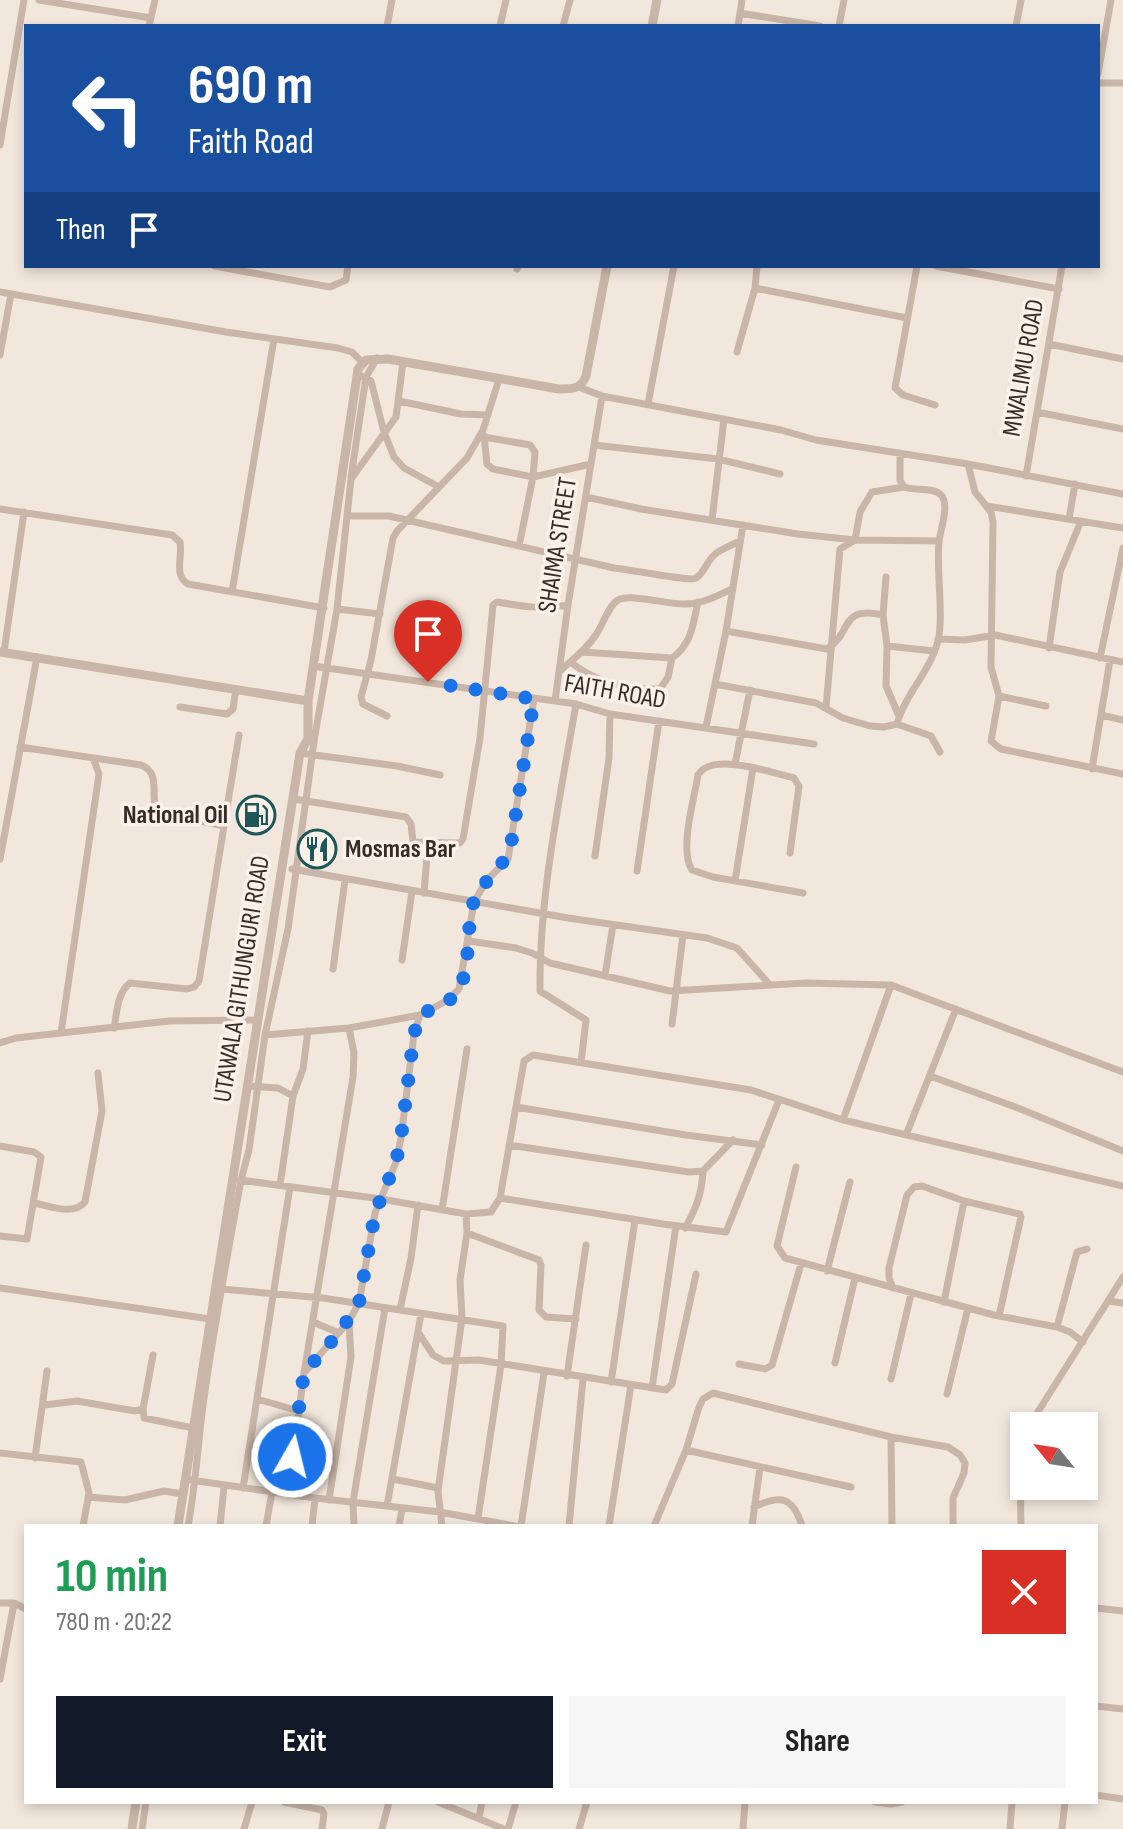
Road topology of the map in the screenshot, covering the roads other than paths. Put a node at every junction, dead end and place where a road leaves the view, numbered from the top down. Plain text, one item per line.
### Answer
1 (24, 0) edge
2 (39, 0) edge
3 (155, 0) edge
4 (392, 0) edge
5 (506, 0) edge
6 (570, 0) edge
7 (655, 0) edge
8 (742, 0) edge
9 (844, 0) edge
10 (1021, 0) edge
11 (1111, 0) edge
12 (740, 13) junction
13 (150, 22) edge
14 (387, 24) edge
15 (500, 24) edge
16 (564, 24) edge
17 (652, 24) edge
18 (738, 24) edge
19 (798, 24) edge
20 (839, 24) edge
21 (1016, 24) edge
22 (1100, 63) edge
23 (1100, 83) edge
24 (1123, 83) edge
25 (0, 145) edge
26 (225, 268) edge
27 (348, 268) edge
28 (607, 268) edge
29 (674, 268) edge
30 (757, 268) edge
31 (917, 268) edge
32 (947, 268) edge
33 (1062, 268) edge
34 (755, 288) junction
35 (1059, 289) junction
36 (0, 292) edge
37 (11, 294) junction
38 (907, 318) junction
39 (274, 339) junction
40 (1049, 344) junction
41 (737, 352) dead end
42 (0, 355) edge
43 (377, 358) junction
44 (1123, 359) edge
45 (362, 362) junction
46 (403, 362) junction
47 (362, 376) junction
48 (499, 379) junction
49 (579, 387) junction
50 (602, 396) junction
51 (399, 401) junction
52 (648, 404) junction
53 (935, 405) dead end
54 (1037, 412) junction
55 (488, 415) junction
56 (724, 419) junction
57 (1123, 429) edge
58 (384, 432) junction
59 (484, 433) junction
60 (594, 445) junction
61 (900, 453) junction
62 (718, 459) junction
63 (591, 464) junction
64 (968, 464) junction
65 (780, 474) dead end
66 (1026, 476) junction
67 (533, 477) junction
68 (351, 479) junction
69 (1075, 484) junction
70 (439, 487) junction
71 (904, 487) junction
72 (1123, 494) edge
73 (586, 497) junction
74 (987, 506) junction
75 (0, 509) edge
76 (24, 512) junction
77 (347, 516) junction
78 (1069, 519) junction
79 (712, 520) junction
80 (407, 521) junction
81 (1081, 521) junction
82 (743, 525) junction
83 (1123, 528) edge
84 (855, 540) junction
85 (740, 541) junction
86 (939, 541) junction
87 (519, 546) junction
88 (1123, 548) edge
89 (575, 559) junction
90 (886, 577) dead end
91 (732, 589) junction
92 (232, 592) junction
93 (698, 602) junction
94 (568, 605) junction
95 (324, 608) junction
96 (337, 609) junction
97 (380, 614) junction
98 (883, 615) junction
99 (726, 631) junction
100 (991, 635) junction
101 (938, 639) junction
102 (887, 646) junction
103 (831, 647) junction
104 (1049, 648) junction
105 (934, 651) junction
106 (2, 652) edge
107 (582, 652) junction
108 (37, 657) junction
109 (672, 658) junction
110 (1100, 658) junction
111 (1110, 660) junction
112 (570, 662) junction
113 (1123, 662) edge
114 (313, 666) junction
115 (328, 668) junction
116 (560, 671) junction
117 (367, 672) junction
118 (715, 684) junction
119 (236, 689) junction
120 (750, 690) junction
121 (484, 691) junction
122 (999, 696) junction
123 (534, 699) junction
124 (308, 701) junction
125 (555, 701) junction
126 (576, 704) junction
127 (1046, 706) dead end
128 (180, 707) dead end
129 (826, 707) junction
130 (610, 714) junction
131 (1101, 715) junction
132 (387, 716) dead end
133 (898, 720) junction
134 (1123, 720) edge
135 (659, 721) junction
136 (706, 727) junction
137 (741, 732) junction
138 (239, 735) dead end
139 (814, 744) dead end
140 (20, 747) junction
141 (940, 752) dead end
142 (300, 753) junction
143 (312, 756) junction
144 (93, 758) junction
145 (735, 764) junction
146 (753, 768) junction
147 (1092, 769) junction
148 (1123, 774) edge
149 (440, 775) dead end
150 (0, 795) edge
151 (10, 797) junction
152 (294, 799) junction
153 (306, 801) junction
154 (224, 826) junction
155 (428, 843) junction
156 (790, 853) dead end
157 (595, 856) dead end
158 (0, 859) edge
159 (282, 868) junction
160 (295, 870) junction
161 (637, 871) dead end
162 (345, 880) junction
163 (735, 881) junction
164 (412, 891) junction
165 (424, 893) junction
166 (803, 893) dead end
167 (474, 902) junction
168 (544, 914) junction
169 (613, 925) junction
170 (683, 935) junction
171 (469, 941) junction
172 (539, 957) junction
173 (402, 960) dead end
174 (333, 969) dead end
175 (605, 975) junction
176 (770, 985) junction
177 (891, 985) junction
178 (675, 991) junction
179 (956, 1009) junction
180 (420, 1015) junction
181 (258, 1020) junction
182 (672, 1024) dead end
183 (114, 1028) junction
184 (349, 1028) junction
185 (308, 1031) junction
186 (61, 1033) junction
187 (265, 1035) junction
188 (0, 1043) edge
189 (259, 1048) junction
190 (467, 1049) dead end
191 (581, 1063) junction
192 (1123, 1072) edge
193 (98, 1073) dead end
194 (930, 1076) junction
195 (259, 1085) junction
196 (247, 1086) junction
197 (293, 1096) junction
198 (779, 1100) junction
199 (516, 1107) junction
200 (843, 1120) junction
201 (906, 1135) junction
202 (733, 1140) junction
203 (509, 1145) junction
204 (762, 1145) junction
205 (0, 1146) edge
206 (1123, 1151) edge
207 (796, 1167) dead end
208 (703, 1171) junction
209 (236, 1180) junction
210 (850, 1182) dead end
211 (280, 1185) junction
212 (1123, 1186) edge
213 (290, 1187) junction
214 (335, 1193) junction
215 (500, 1198) junction
216 (381, 1199) junction
217 (964, 1201) junction
218 (34, 1203) junction
219 (418, 1205) junction
220 (442, 1210) junction
221 (466, 1214) junction
222 (635, 1220) junction
223 (680, 1227) junction
224 (467, 1233) junction
225 (0, 1236) edge
226 (586, 1245) dead end
227 (1087, 1249) dead end
228 (801, 1264) junction
229 (827, 1271) junction
230 (696, 1274) dead end
231 (1123, 1277) edge
232 (855, 1278) junction
233 (0, 1288) edge
234 (893, 1288) junction
235 (219, 1289) junction
236 (274, 1294) junction
237 (911, 1294) junction
238 (317, 1298) junction
239 (1108, 1301) junction
240 (944, 1302) junction
241 (359, 1303) junction
242 (1123, 1303) edge
243 (385, 1308) junction
244 (968, 1308) junction
245 (400, 1310) junction
246 (421, 1314) junction
247 (999, 1316) junction
248 (462, 1318) junction
249 (210, 1319) junction
250 (576, 1319) junction
251 (349, 1321) junction
252 (313, 1322) junction
253 (1057, 1327) junction
254 (418, 1332) junction
255 (339, 1333) junction
256 (1083, 1342) junction
257 (153, 1355) dead end
258 (456, 1359) junction
259 (835, 1363) dead end
260 (739, 1364) dead end
261 (501, 1365) junction
262 (47, 1371) dead end
263 (304, 1373) junction
264 (544, 1373) junction
265 (567, 1376) junction
266 (583, 1379) junction
267 (891, 1379) dead end
268 (611, 1382) junction
269 (631, 1385) junction
270 (652, 1388) junction
271 (947, 1394) dead end
272 (257, 1399) junction
273 (44, 1405) junction
274 (143, 1409) junction
275 (299, 1411) junction
276 (1038, 1412) edge
277 (193, 1428) junction
278 (891, 1437) junction
279 (686, 1450) junction
280 (0, 1453) edge
281 (35, 1458) junction
282 (760, 1467) junction
283 (190, 1479) junction
284 (393, 1479) junction
285 (224, 1487) junction
286 (851, 1487) dead end
287 (243, 1488) junction
288 (438, 1488) junction
289 (272, 1492) junction
290 (183, 1494) junction
291 (288, 1495) junction
292 (88, 1497) junction
293 (315, 1498) junction
294 (329, 1500) junction
295 (1021, 1500) edge
296 (353, 1502) junction
297 (387, 1506) junction
298 (754, 1507) junction
299 (402, 1509) junction
300 (440, 1512) junction
301 (478, 1518) junction
302 (489, 1523) edge
303 (83, 1524) edge
304 (178, 1524) edge
305 (188, 1524) edge
306 (220, 1524) edge
307 (266, 1524) edge
308 (312, 1524) edge
309 (354, 1524) edge
310 (399, 1524) edge
311 (442, 1524) edge
312 (518, 1524) edge
313 (569, 1524) edge
314 (609, 1524) edge
315 (655, 1524) edge
316 (752, 1524) edge
317 (801, 1524) edge
318 (892, 1524) edge
319 (953, 1524) edge
320 (1021, 1524) edge
321 (0, 1603) edge
322 (14, 1603) junction
323 (24, 1608) edge
324 (1098, 1608) edge
325 (1123, 1611) edge
326 (0, 1679) edge
327 (1098, 1706) edge
328 (1123, 1709) edge
329 (1098, 1795) edge
330 (1123, 1799) edge
331 (136, 1804) edge
332 (146, 1804) edge
333 (251, 1804) edge
334 (294, 1804) edge
335 (388, 1804) edge
336 (446, 1804) edge
337 (482, 1804) edge
338 (515, 1804) edge
339 (586, 1804) edge
340 (745, 1804) edge
341 (1012, 1804) edge
342 (1065, 1804) edge
343 (479, 1818) junction
344 (132, 1829) edge
345 (142, 1829) edge
346 (244, 1829) edge
347 (322, 1829) edge
348 (382, 1829) edge
349 (506, 1829) edge
350 (579, 1829) edge
351 (743, 1829) edge
352 (1010, 1829) edge
353 (1062, 1829) edge

1 - 25 street
2 - 13 street
3 - 13 street
4 - 14 street
5 - 15 street
6 - 16 street
7 - 17 street
8 - 12 street
9 - 20 street
10 - 21 street
11 - 22 street
12 - 18 street
12 - 19 street
23 - 24 street
26 - 27 street
28 - 49 street
29 - 52 street
30 - 34 street
31 - 38 street
32 - 35 street
33 - 35 street, MWALIMU ROAD
34 - 38 street
34 - 41 street
35 - 40 street, MWALIMU ROAD
36 - 37 street
37 - 39 street
37 - 42 street
38 - 53 street
39 - 45 street
39 - 92 street
40 - 44 street
40 - 54 street, MWALIMU ROAD
43 - 45 street
43 - 46 street
43 - 47 street
45 - 47 street, UTAWALA GITHUNGURI ROAD
46 - 48 street
46 - 51 street
47 - 58 street
47 - 68 street
47 - 95 street, UTAWALA GITHUNGURI ROAD
48 - 49 street
48 - 55 street
49 - 50 street
50 - 52 street
50 - 60 street, SHAIMA STREET
51 - 55 street
51 - 58 street
52 - 56 street
54 - 57 street
54 - 66 street, MWALIMU ROAD
55 - 59 street
56 - 61 street
56 - 62 street
58 - 68 street
58 - 70 street
59 - 67 street
59 - 67 street
59 - 70 street
60 - 62 street
60 - 63 street, SHAIMA STREET
61 - 64 street
61 - 71 street
62 - 65 street
62 - 79 street
63 - 67 street
63 - 73 street, SHAIMA STREET
64 - 66 street
64 - 74 street
66 - 69 street
67 - 87 street
68 - 77 street
69 - 72 street
69 - 78 street
70 - 80 street
71 - 84 street
71 - 86 street
73 - 79 street
73 - 89 street, SHAIMA STREET
74 - 78 street
74 - 100 street
75 - 76 street
76 - 92 street
76 - 106 street
77 - 80 street
77 - 96 street
78 - 81 street
79 - 82 street
80 - 87 street
80 - 97 street
81 - 83 street
81 - 104 street
82 - 84 street
82 - 85 street
84 - 86 street
84 - 103 street
85 - 89 street
85 - 91 street
86 - 101 street
87 - 89 street
88 - 110 street
89 - 94 street, SHAIMA STREET
90 - 98 street
91 - 93 street
91 - 99 street
92 - 95 street
93 - 107 street
93 - 109 street
94 - 116 street, SHAIMA STREET
94 - 121 street
95 - 114 street, UTAWALA GITHUNGURI ROAD
96 - 97 street
96 - 115 street
97 - 117 street
98 - 102 street
98 - 103 street
99 - 103 street
99 - 118 street
100 - 101 street
100 - 104 street
100 - 122 street
101 - 105 street
102 - 105 street
102 - 133 street
103 - 129 street
104 - 110 street
105 - 133 street
106 - 108 street
107 - 109 street
107 - 112 street
108 - 119 street
108 - 140 street
109 - 112 street
110 - 111 street
111 - 113 street
111 - 131 street
112 - 116 street
114 - 115 street, FAITH ROAD
114 - 124 street, UTAWALA GITHUNGURI ROAD
115 - 117 street, FAITH ROAD
115 - 143 street
116 - 125 street, SHAIMA STREET
117 - 121 street, FAITH ROAD
117 - 132 street
118 - 120 street
118 - 136 street
119 - 124 street
119 - 128 street
120 - 129 street
120 - 137 street
121 - 123 street, FAITH ROAD
121 - 155 street
122 - 127 street
122 - 147 street
123 - 125 street, FAITH ROAD
123 - 167 street
124 - 142 street, UTAWALA GITHUNGURI ROAD
125 - 126 street, FAITH ROAD
126 - 130 street, FAITH ROAD
126 - 168 street
129 - 133 street
130 - 135 street, FAITH ROAD
130 - 157 street
131 - 134 street
131 - 147 street
133 - 141 street
135 - 136 street, FAITH ROAD
135 - 161 street
136 - 137 street, FAITH ROAD
137 - 139 street, FAITH ROAD
137 - 145 street
138 - 154 street
140 - 144 street
140 - 151 street
142 - 143 street
142 - 152 street, UTAWALA GITHUNGURI ROAD
143 - 149 street
143 - 153 street
144 - 154 street
144 - 186 street
145 - 146 street
145 - 163 street
146 - 156 street
146 - 163 street
147 - 148 street
150 - 151 street
151 - 158 street
152 - 153 street
152 - 159 street, UTAWALA GITHUNGURI ROAD
153 - 155 street
153 - 160 street
154 - 183 street
155 - 165 street
159 - 160 street
159 - 181 street, UTAWALA GITHUNGURI ROAD
160 - 162 street
160 - 187 street
162 - 164 street
162 - 174 street
163 - 166 street
164 - 165 street
164 - 173 street
165 - 167 street
167 - 168 street
167 - 171 street
168 - 169 street
168 - 172 street
169 - 170 street
169 - 175 street
170 - 176 street
170 - 178 street
171 - 172 street
171 - 180 street
172 - 175 street
172 - 191 street
175 - 178 street
176 - 177 street
176 - 178 street
177 - 179 street
177 - 200 street
178 - 182 street
179 - 192 street
179 - 194 street
180 - 184 street
180 - 216 street
181 - 183 street
181 - 189 street, UTAWALA GITHUNGURI ROAD
183 - 186 street
184 - 185 street
184 - 214 street
185 - 187 street
185 - 197 street
186 - 188 street
187 - 189 street
189 - 195 street
189 - 196 street, UTAWALA GITHUNGURI ROAD
190 - 220 street
191 - 198 street
191 - 199 street
193 - 218 street
194 - 201 street
194 - 206 street
195 - 196 street
195 - 197 street
195 - 209 street
196 - 209 street, UTAWALA GITHUNGURI ROAD
197 - 211 street
198 - 200 street
198 - 204 street
199 - 202 street
199 - 203 street
200 - 201 street
201 - 212 street
202 - 204 street
202 - 208 street
203 - 208 street
203 - 215 street
204 - 223 street
205 - 218 street
207 - 228 street
208 - 223 street
209 - 211 street
209 - 235 street, UTAWALA GITHUNGURI ROAD
210 - 229 street
211 - 213 street
213 - 214 street
213 - 236 street
214 - 216 street
214 - 238 street
215 - 221 street
215 - 222 street
216 - 219 street
216 - 241 street
217 - 234 street
217 - 240 street
217 - 247 street
218 - 225 street
219 - 220 street
219 - 245 street
220 - 221 street
221 - 224 street
222 - 223 street
222 - 268 street
223 - 270 street
224 - 248 street
224 - 250 street
226 - 250 street
227 - 253 street
228 - 229 street
228 - 260 street
229 - 232 street
230 - 270 street
231 - 239 street
232 - 234 street
232 - 259 street
233 - 249 street
234 - 237 street
235 - 236 street
235 - 249 street, UTAWALA GITHUNGURI ROAD
235 - 283 street
236 - 238 street
236 - 272 street
237 - 240 street
237 - 267 street
238 - 241 street
238 - 252 street
239 - 242 street
239 - 256 street
240 - 244 street
241 - 243 street
241 - 251 street
243 - 245 street
243 - 296 street
244 - 247 street
244 - 271 street
245 - 246 street
246 - 248 street
246 - 254 street
247 - 253 street
248 - 258 street
248 - 261 street
249 - 277 street, UTAWALA GITHUNGURI ROAD
250 - 265 street
251 - 255 street
251 - 294 street
252 - 255 street
252 - 263 street
253 - 256 street
254 - 258 street
254 - 284 street
255 - 263 street
256 - 276 street
257 - 274 street
258 - 261 street
258 - 288 street
261 - 264 street
261 - 301 street
262 - 273 street
263 - 275 street
264 - 265 street
264 - 312 street
265 - 266 street
266 - 268 street
266 - 313 street
268 - 269 street
269 - 270 street
269 - 314 street
272 - 275 street
272 - 287 street
273 - 274 street
273 - 281 street
274 - 277 street
275 - 291 street
277 - 283 street, UTAWALA GITHUNGURI ROAD
278 - 279 street
278 - 318 street
278 - 319 street
279 - 282 street
279 - 315 street
280 - 281 street
281 - 292 street
282 - 286 street
282 - 298 street
283 - 285 street
283 - 290 street, UTAWALA GITHUNGURI ROAD
283 - 305 street
284 - 288 street
284 - 297 street
285 - 287 street
285 - 306 street
287 - 289 street
288 - 300 street
289 - 291 street
289 - 307 street
290 - 292 street
290 - 304 street, UTAWALA GITHUNGURI ROAD
291 - 293 street
292 - 303 street
293 - 294 street
293 - 308 street
294 - 296 street
295 - 320 street
296 - 297 street
296 - 309 street
297 - 299 street
298 - 316 street
298 - 317 street
299 - 300 street
299 - 310 street
300 - 301 street
300 - 311 street
301 - 302 street
321 - 322 street
322 - 323 street
322 - 326 street
324 - 325 street
327 - 328 street
329 - 330 street
331 - 344 street
332 - 345 street
333 - 346 street
334 - 347 street
335 - 348 street
336 - 343 street
337 - 343 street
338 - 349 street
339 - 350 street
340 - 351 street
341 - 352 street
342 - 353 street
343 - 349 street

